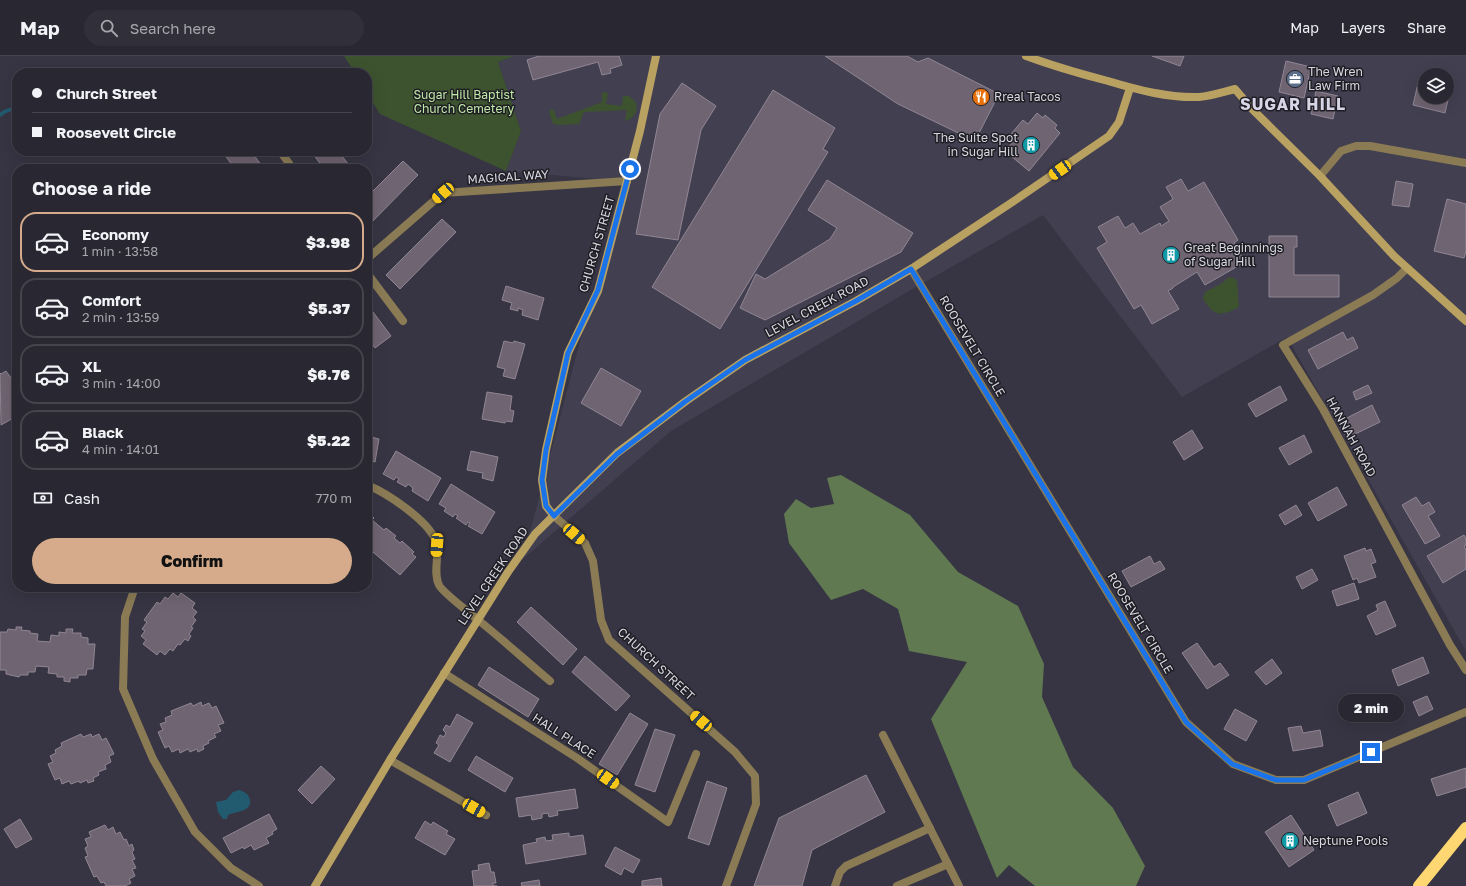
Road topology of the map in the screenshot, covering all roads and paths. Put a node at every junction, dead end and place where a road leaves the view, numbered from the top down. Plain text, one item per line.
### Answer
1 (656, 56) edge
2 (1026, 56) edge
3 (1130, 88) junction
4 (1466, 163) edge
5 (1320, 176) junction
6 (627, 181) junction
7 (372, 256) edge
8 (911, 269) junction
9 (1406, 269) junction
10 (372, 280) edge
11 (403, 321) dead end
12 (1466, 321) edge
13 (372, 488) edge
14 (554, 516) junction
15 (134, 592) edge
16 (478, 620) junction
17 (1466, 670) edge
18 (444, 672) junction
19 (550, 681) dead end
20 (1466, 712) edge
21 (883, 735) dead end
22 (696, 754) dead end
23 (390, 760) junction
24 (486, 815) dead end
25 (930, 828) junction
26 (1466, 828) edge
27 (948, 864) junction
28 (259, 886) edge
29 (315, 886) edge
30 (726, 886) edge
31 (835, 886) edge
32 (898, 886) edge
33 (959, 886) edge
34 (1419, 886) edge

1 - 6 street, CHURCH STREET
2 - 3 street
3 - 5 street
3 - 8 street, LEVEL CREEK ROAD
4 - 5 street
5 - 9 street
6 - 7 street, MAGICAL WAY
6 - 14 street, CHURCH STREET
8 - 14 street, LEVEL CREEK ROAD
8 - 20 street, ROOSEVELT CIRCLE
9 - 12 street
9 - 17 street, HANNAH ROAD
10 - 11 street
13 - 16 street
14 - 16 street, LEVEL CREEK ROAD
14 - 30 street, CHURCH STREET
15 - 28 street
16 - 18 street, LEVEL CREEK ROAD
16 - 19 street
18 - 22 street, HALL PLACE
18 - 23 street, LEVEL CREEK ROAD
21 - 25 street
23 - 24 street
23 - 29 street, LEVEL CREEK ROAD
25 - 27 street
25 - 31 street
26 - 34 highway
27 - 32 street
27 - 33 street

